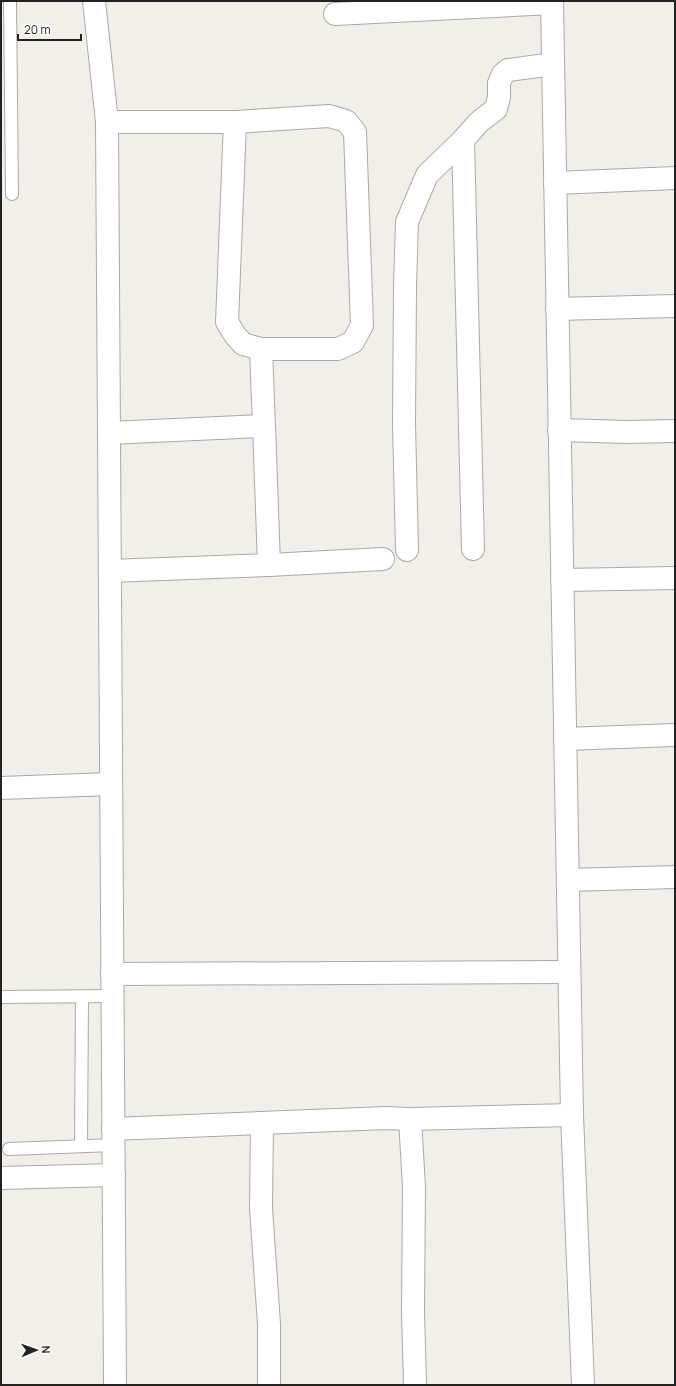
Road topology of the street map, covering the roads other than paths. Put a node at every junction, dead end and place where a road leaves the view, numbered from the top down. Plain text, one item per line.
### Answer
1 (10, 1) edge
2 (94, 1) edge
3 (552, 2) edge
4 (335, 14) dead end
5 (553, 64) junction
6 (107, 122) junction
7 (235, 122) junction
8 (6, 127) edge
9 (463, 140) junction
10 (675, 178) edge
11 (555, 183) junction
12 (12, 194) dead end
13 (675, 306) edge
14 (557, 309) junction
15 (261, 349) junction
16 (264, 426) junction
17 (560, 430) junction
18 (675, 431) edge
19 (109, 433) junction
20 (473, 549) dead end
21 (406, 550) dead end
22 (383, 559) dead end
23 (269, 566) junction
24 (110, 571) junction
25 (675, 578) edge
26 (562, 580) junction
27 (675, 735) edge
28 (565, 739) junction
29 (111, 784) junction
30 (1, 788) edge
31 (675, 877) edge
32 (568, 880) junction
33 (569, 972) junction
34 (112, 974) junction
35 (82, 996) junction
36 (112, 996) junction
37 (3, 997) dead end
38 (572, 1115) junction
39 (410, 1119) junction
40 (262, 1123) junction
41 (113, 1137) junction
42 (81, 1146) junction
43 (9, 1149) dead end
44 (114, 1175) junction
45 (1, 1178) edge
46 (115, 1385) edge
47 (269, 1385) edge
48 (416, 1385) edge
49 (583, 1385) edge

1 - 8 lane
2 - 6 street
3 - 4 street
3 - 5 street
5 - 9 street
5 - 11 street
6 - 7 street
6 - 19 street
7 - 15 street
7 - 15 street
8 - 12 lane
9 - 20 street
9 - 21 street
10 - 11 street
11 - 14 street
13 - 14 street
14 - 17 street
15 - 16 street
16 - 19 street
16 - 23 street
17 - 18 street
17 - 26 street
19 - 24 street
22 - 23 street
23 - 24 street
24 - 29 street
25 - 26 street
26 - 28 street
27 - 28 street
28 - 32 street
29 - 30 street
29 - 34 street
31 - 32 street
32 - 33 street
33 - 34 street
33 - 38 street
34 - 36 street
35 - 36 lane
35 - 37 lane
35 - 42 lane
36 - 41 street
38 - 39 street
38 - 49 street
39 - 40 street
39 - 48 street
40 - 41 street
40 - 47 street
41 - 42 lane
41 - 44 street
42 - 43 lane
44 - 45 street
44 - 46 street

